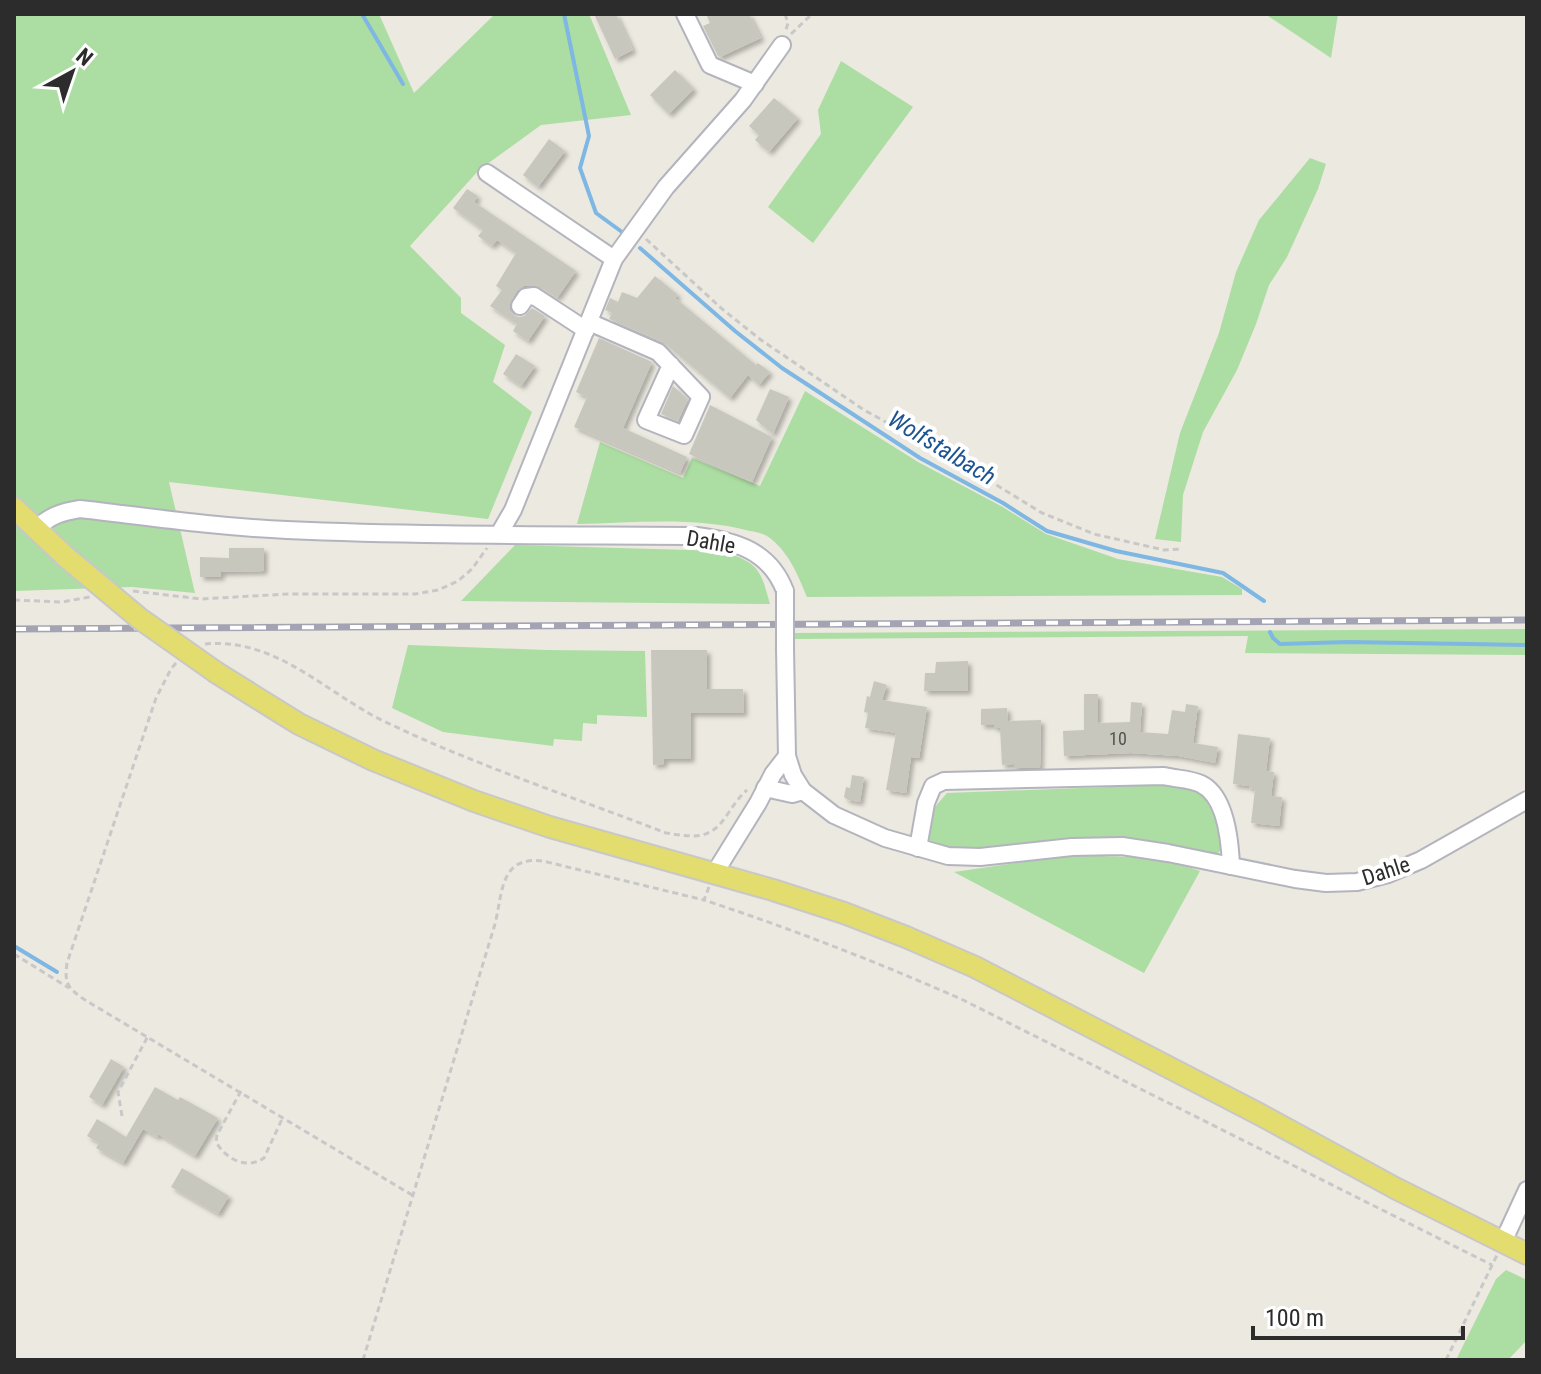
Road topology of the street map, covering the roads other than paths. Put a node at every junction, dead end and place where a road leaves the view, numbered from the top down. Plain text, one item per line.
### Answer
1 (685, 14) edge
2 (782, 45) road end
3 (755, 84) junction
4 (487, 173) dead end
5 (614, 259) junction
6 (520, 306) dead end
7 (587, 326) junction
8 (671, 365) dead end
9 (14, 508) edge
10 (35, 530) junction
11 (499, 534) junction
12 (787, 756) junction
13 (765, 788) junction
14 (803, 791) junction
15 (1527, 800) edge
16 (918, 848) junction
17 (1231, 866) junction
18 (714, 874) junction
19 (1527, 1190) edge
20 (1519, 1252) edge

1 - 3 street
2 - 3 street
3 - 5 street
4 - 5 street
5 - 7 street
6 - 7 street
7 - 8 street
7 - 11 street
9 - 10 main road
10 - 11 street, Dahle
10 - 18 main road, bridge
11 - 12 street, Dahle, bridge
12 - 13 street
12 - 14 street, Dahle
13 - 14 street
13 - 18 street
14 - 16 street, Dahle
15 - 17 street, Dahle
16 - 17 street, Dahle
16 - 17 street
18 - 20 main road
19 - 20 street

